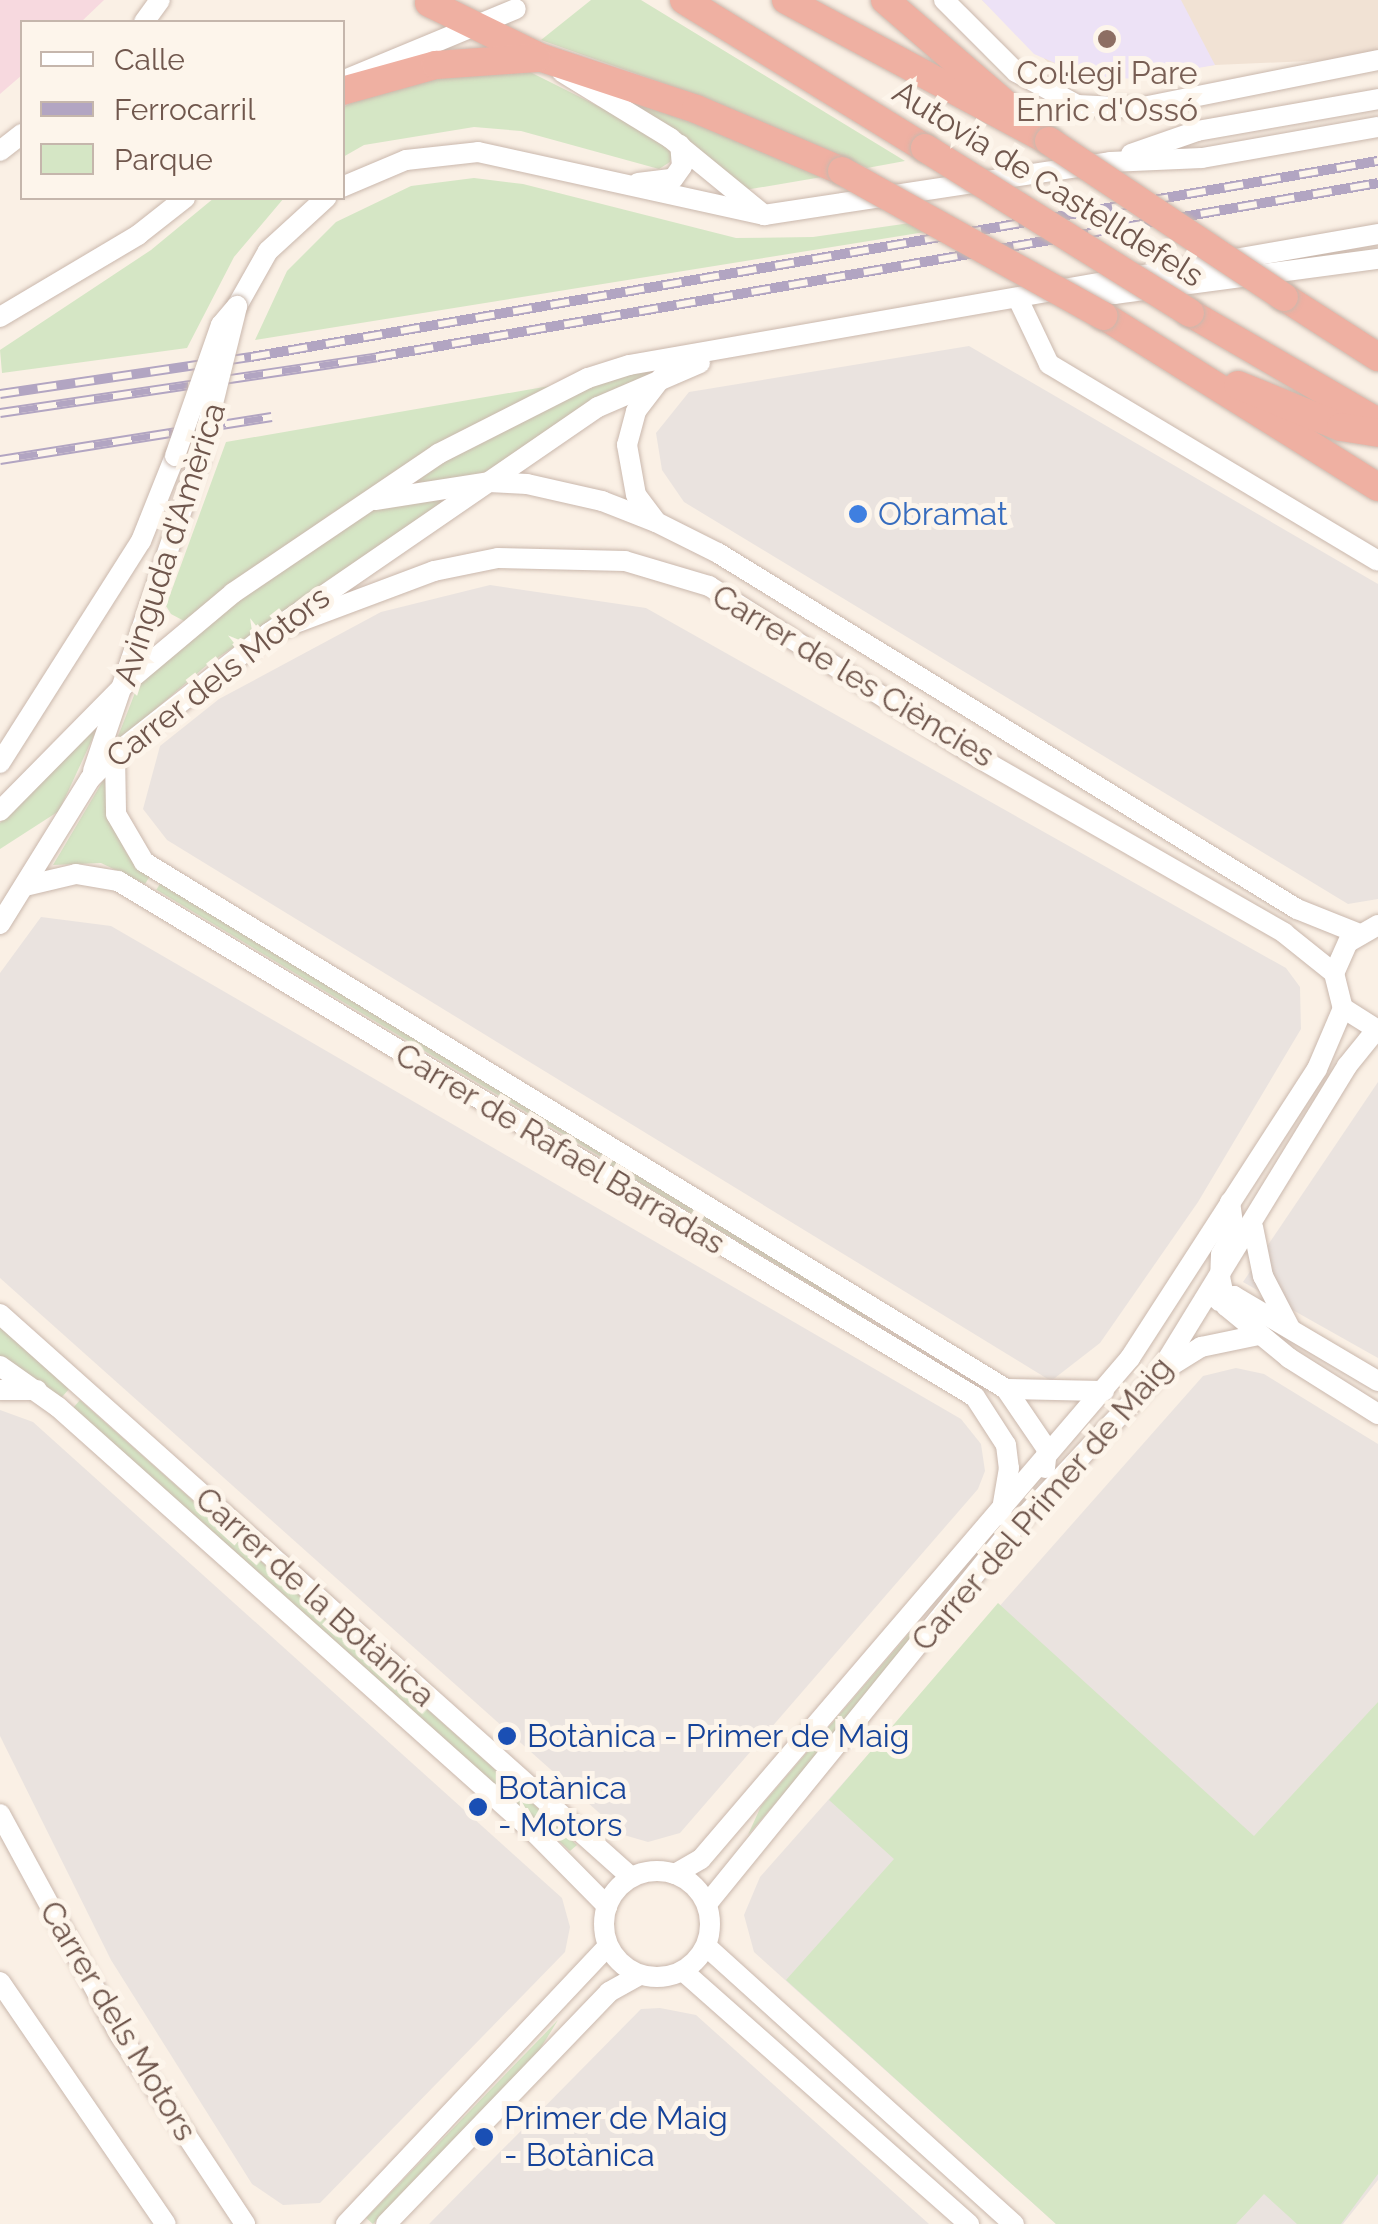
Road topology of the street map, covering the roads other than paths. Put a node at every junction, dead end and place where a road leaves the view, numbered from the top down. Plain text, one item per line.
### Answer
1 (684, 0) edge
2 (786, 0) edge
3 (885, 0) edge
4 (944, 0) edge
5 (425, 2) edge
6 (523, 4) edge
7 (473, 26) junction
8 (542, 58) junction
9 (1378, 60) edge
10 (1336, 70) junction
11 (345, 81) edge
12 (345, 90) edge
13 (1368, 101) edge
14 (1370, 128) edge
15 (20, 136) edge
16 (1049, 142) junction
17 (680, 145) junction
18 (0, 151) edge
19 (1110, 162) junction
20 (611, 182) junction
21 (345, 186) edge
22 (182, 200) edge
23 (324, 200) edge
24 (764, 215) junction
25 (1378, 234) edge
26 (1378, 258) edge
27 (1086, 287) junction
28 (1019, 301) junction
29 (237, 306) junction
30 (1104, 316) junction
31 (0, 317) edge
32 (749, 347) junction
33 (1378, 357) edge
34 (664, 375) junction
35 (1378, 422) edge
36 (1378, 433) edge
37 (488, 482) junction
38 (1378, 487) edge
39 (354, 507) junction
40 (656, 522) junction
41 (1378, 560) edge
42 (148, 617) junction
43 (269, 632) junction
44 (178, 641) junction
45 (126, 682) junction
46 (115, 754) junction
47 (0, 762) edge
48 (90, 778) junction
49 (0, 811) edge
50 (25, 886) junction
51 (0, 924) edge
52 (1378, 925) edge
53 (1357, 933) junction
54 (1334, 973) junction
55 (1342, 1008) junction
56 (1377, 1030) edge
57 (1230, 1202) junction
58 (1253, 1227) junction
59 (1220, 1277) junction
60 (1225, 1299) junction
61 (1202, 1306) junction
62 (0, 1314) edge
63 (1291, 1330) junction
64 (1259, 1335) junction
65 (1138, 1348) junction
66 (0, 1366) edge
67 (1159, 1373) junction
68 (1378, 1381) edge
69 (1006, 1389) junction
70 (0, 1390) edge
71 (37, 1390) junction
72 (1104, 1392) junction
73 (1378, 1414) edge
74 (1047, 1459) junction
75 (1005, 1524) junction
76 (0, 1814) edge
77 (675, 1874) junction
78 (632, 1877) junction
79 (707, 1904) junction
80 (607, 1906) junction
81 (608, 1946) junction
82 (706, 1946) junction
83 (683, 1972) junction
84 (640, 1975) junction
85 (0, 1982) edge
86 (345, 2221) edge
87 (250, 2223) edge
88 (166, 2224) edge
89 (386, 2224) edge
90 (969, 2224) edge
91 (1014, 2224) edge

1 - 35 highway, Autovia de Castelldefels, bridge
2 - 16 highway, Autovia de Castelldefels
3 - 16 highway
4 - 10 street
5 - 6 street
5 - 7 highway
6 - 7 street
7 - 8 highway
7 - 11 street
8 - 12 highway
8 - 17 street
8 - 30 highway, bridge
9 - 10 street
10 - 13 street
13 - 14 street
13 - 19 street
14 - 19 street
15 - 18 street
16 - 33 highway, Autovia de Castelldefels, bridge
17 - 20 street
17 - 24 street
19 - 24 street
20 - 21 street
20 - 24 street
22 - 31 street
23 - 29 street, Avinguda d'Amèrica
25 - 27 street
26 - 27 street
27 - 28 street
28 - 32 street
28 - 41 street
29 - 42 street, Avinguda d'Amèrica, bridge
29 - 47 street, Avinguda d'Amèrica, bridge
30 - 36 highway
30 - 38 highway
32 - 34 street, Carrer dels Motors
32 - 39 street, Carrer dels Motors
34 - 37 street, Carrer dels Motors
34 - 40 street
37 - 39 street, Carrer dels Motors
37 - 40 street, Carrer de les Ciències
37 - 43 street, Carrer dels Motors
39 - 44 street, Carrer dels Motors
40 - 53 street, Carrer de les Ciències
42 - 44 street, Carrer dels Motors
42 - 45 street, Avinguda d'Amèrica
43 - 46 street, Carrer dels Motors
43 - 54 street, Carrer de les Ciències
44 - 45 street, Carrer dels Motors
45 - 48 street, Avinguda d'Amèrica
45 - 49 street, Carrer dels Motors
46 - 48 street, Carrer dels Motors
46 - 69 street, Carrer de Rafael Barradas
48 - 50 street, Carrer dels Motors
50 - 51 street, Carrer dels Motors
50 - 75 street, Carrer de Rafael Barradas
52 - 53 street
53 - 54 street
54 - 55 street
55 - 56 street
55 - 57 street, Carrer del Primer de Maig
56 - 58 street, Carrer del Primer de Maig
57 - 59 street
57 - 65 street, Carrer del Primer de Maig
58 - 59 street, Carrer del Primer de Maig
58 - 63 street
59 - 60 street
59 - 61 street, Carrer del Primer de Maig
60 - 61 street
60 - 63 street
60 - 64 street
61 - 65 street
61 - 67 street, Carrer del Primer de Maig
62 - 78 street, Carrer de la Botànica
63 - 68 street
64 - 67 street
64 - 73 street
65 - 72 street, Carrer del Primer de Maig
66 - 71 street, Carrer de la Botànica
67 - 75 street, Carrer del Primer de Maig
69 - 72 street, Carrer de Rafael Barradas
69 - 74 street, Carrer de Rafael Barradas
70 - 71 street
71 - 80 street, Carrer de la Botànica
72 - 74 street, Carrer del Primer de Maig
74 - 75 street, Carrer del Primer de Maig
75 - 77 street, Carrer del Primer de Maig
75 - 79 street, Carrer del Primer de Maig
76 - 87 street, Carrer dels Motors
77 - 78 street
77 - 79 street
78 - 80 street
79 - 82 street
80 - 81 street
81 - 84 street
81 - 86 street
82 - 83 street
82 - 91 street
83 - 84 street
83 - 90 street
84 - 89 street
85 - 88 street

